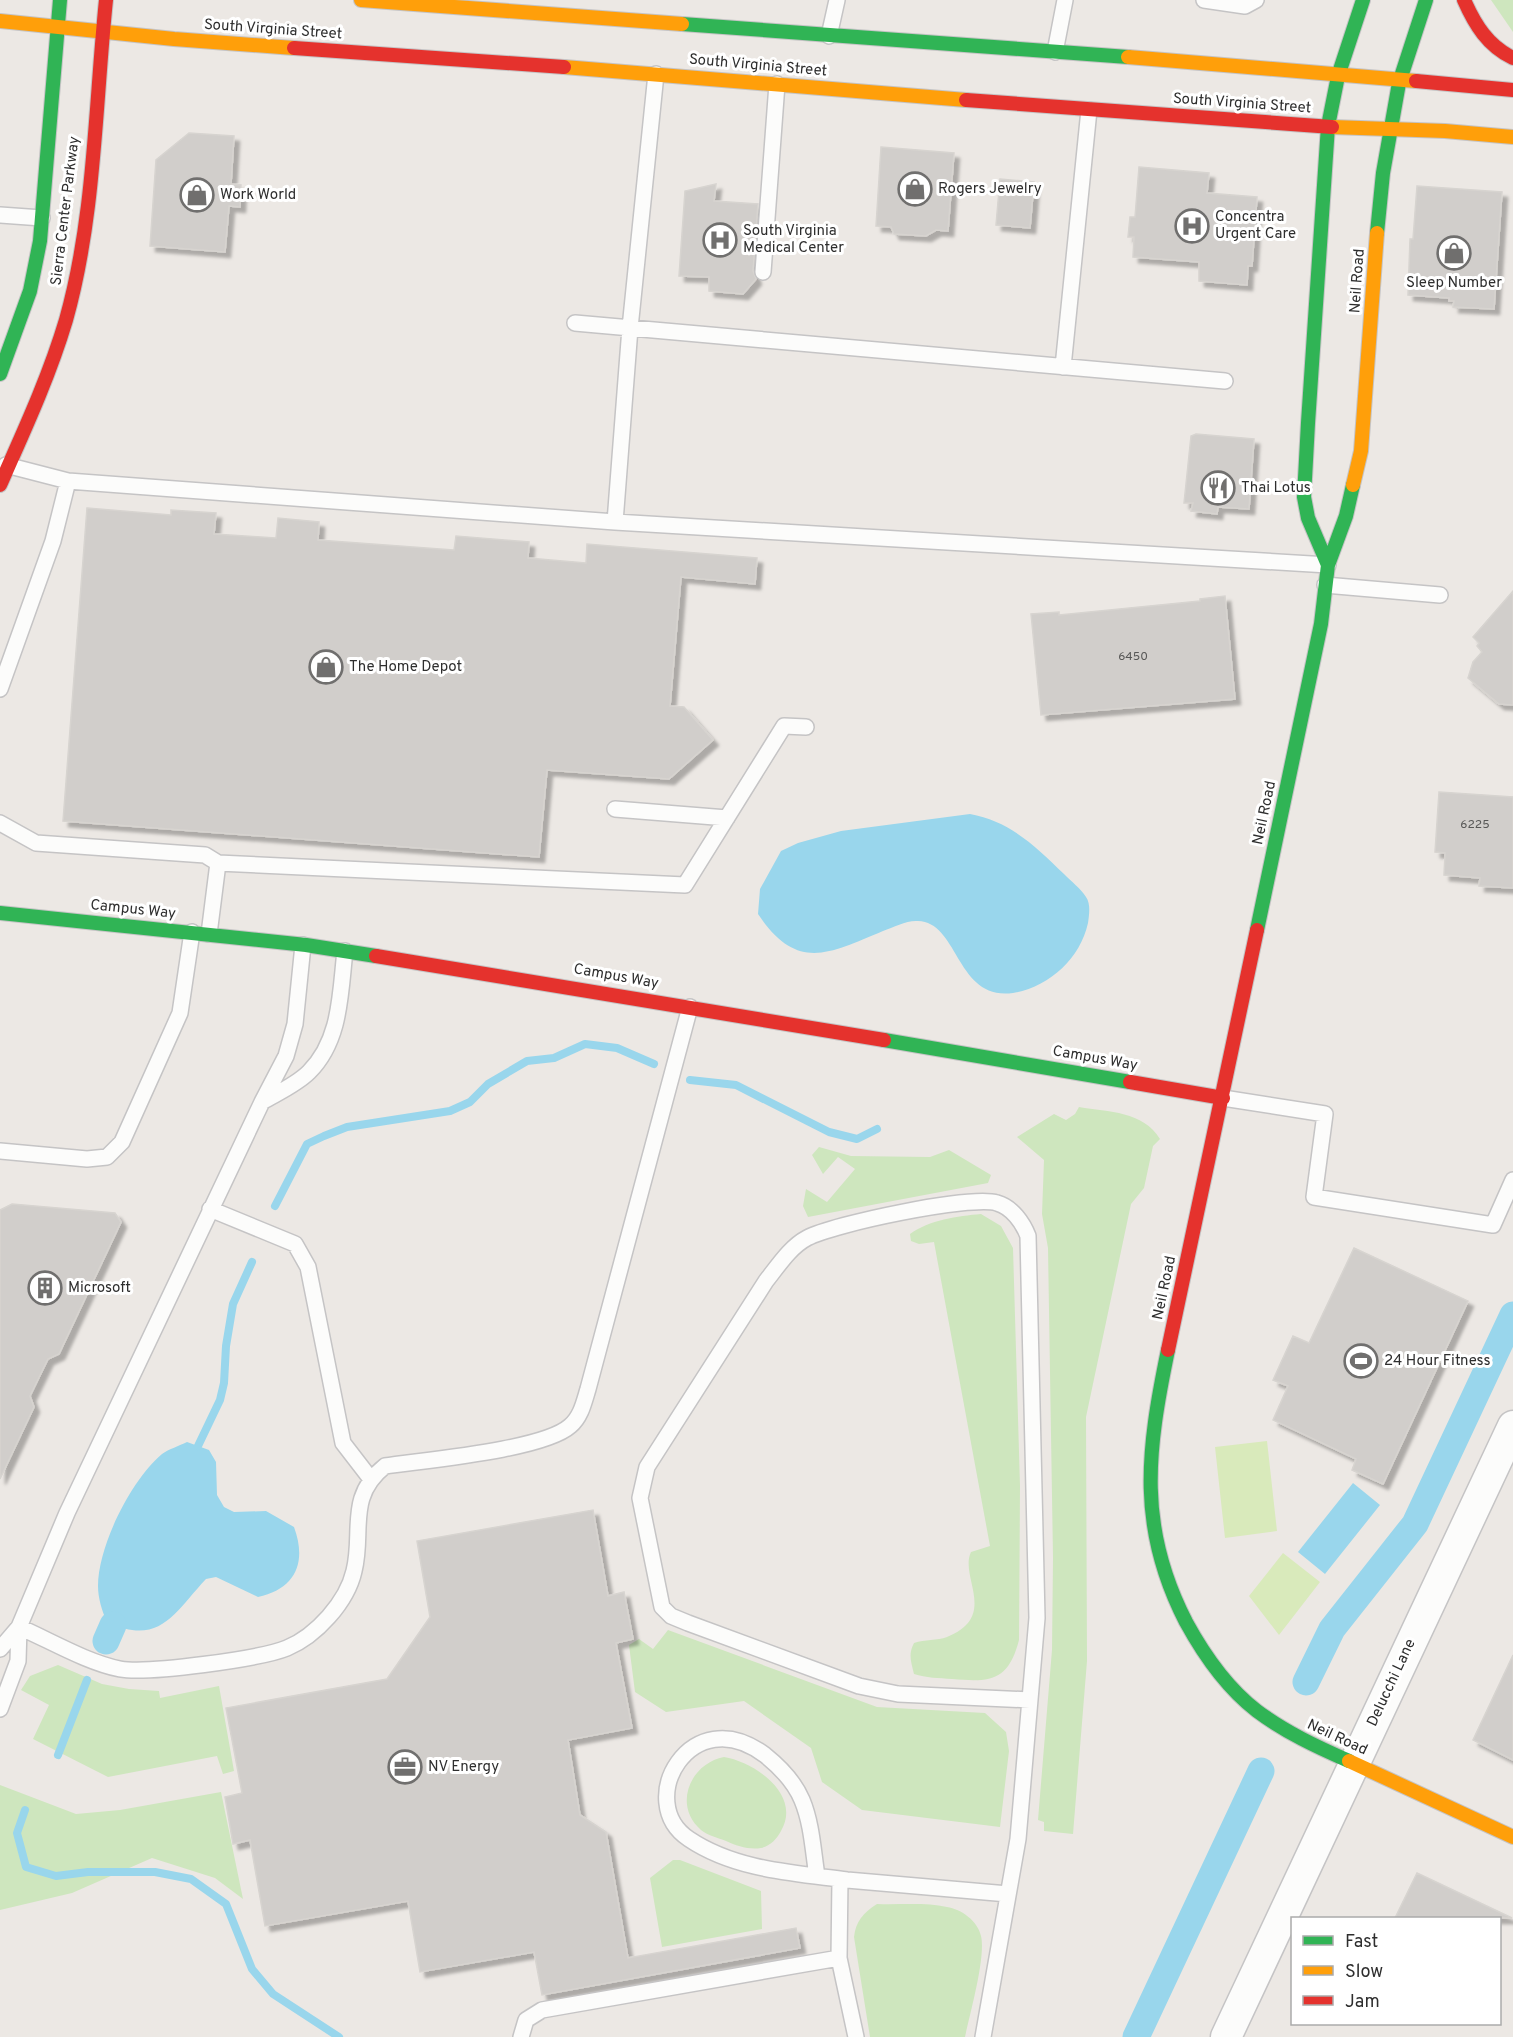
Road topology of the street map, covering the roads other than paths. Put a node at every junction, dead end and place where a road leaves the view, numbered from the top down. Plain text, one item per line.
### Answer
1 (60, 0) edge
2 (106, 0) edge
3 (361, 0) edge
4 (837, 0) edge
5 (1065, 0) edge
6 (1204, 0) edge
7 (1256, 0) edge
8 (1363, 0) edge
9 (1426, 0) edge
10 (1464, 0) edge
11 (0, 21) edge
12 (56, 25) junction
13 (102, 32) junction
14 (829, 36) junction
15 (1054, 52) junction
16 (1513, 58) edge
17 (656, 74) junction
18 (1338, 76) junction
19 (1400, 81) junction
20 (777, 84) junction
21 (1513, 90) edge
22 (1089, 110) junction
23 (1329, 126) junction
24 (1390, 131) junction
25 (1513, 137) edge
26 (0, 215) edge
27 (42, 218) junction
28 (763, 272) dead end
29 (575, 323) dead end
30 (630, 328) junction
31 (1063, 367) junction
32 (0, 374) edge
33 (1225, 381) dead end
34 (4, 464) edge
35 (68, 481) junction
36 (0, 485) edge
37 (615, 522) junction
38 (1328, 565) junction
39 (1325, 585) junction
40 (1440, 596) dead end
41 (0, 689) edge
42 (806, 727) dead end
43 (615, 809) dead end
44 (727, 818) junction
45 (0, 823) edge
46 (218, 863) junction
47 (0, 913) edge
48 (192, 932) junction
49 (209, 934) junction
50 (303, 945) junction
51 (345, 951) junction
52 (690, 1007) junction
53 (1223, 1098) junction
54 (262, 1102) junction
55 (0, 1151) edge
56 (1513, 1180) edge
57 (210, 1209) junction
58 (1513, 1426) edge
59 (370, 1478) junction
60 (19, 1627) junction
61 (0, 1649) edge
62 (1030, 1700) junction
63 (0, 1709) edge
64 (1354, 1764) junction
65 (1513, 1837) edge
66 (817, 1876) junction
67 (840, 1879) junction
68 (1008, 1894) junction
69 (839, 1958) junction
70 (521, 2037) edge
71 (856, 2037) edge
72 (983, 2037) edge
73 (1226, 2037) edge

1 - 12 street, Sierra Center Parkway
2 - 13 street, Sierra Center Parkway
3 - 14 street
4 - 14 lane
5 - 15 lane
6 - 7 lane
8 - 18 street
9 - 19 street, Neil Road
10 - 16 street
11 - 12 street, South Virginia Street
12 - 13 street, South Virginia Street
12 - 27 street, Sierra Center Parkway
13 - 17 street, South Virginia Street
13 - 34 street, Sierra Center Parkway
14 - 15 street
15 - 18 street
17 - 20 street, South Virginia Street
17 - 30 lane
18 - 19 street
18 - 23 street
19 - 21 street
19 - 24 street, Neil Road
20 - 22 street, South Virginia Street
20 - 28 lane
22 - 23 street, South Virginia Street
22 - 31 lane
23 - 24 street, South Virginia Street
23 - 38 street
24 - 25 street, South Virginia Street
24 - 38 street, Neil Road
26 - 27 lane
27 - 32 street, Sierra Center Parkway
29 - 30 lane
30 - 31 lane
30 - 37 lane
31 - 33 lane
34 - 35 lane
34 - 36 street, Sierra Center Parkway
35 - 37 lane
35 - 41 lane
37 - 38 lane
38 - 39 street, Neil Road
39 - 40 lane
39 - 53 street, Neil Road
42 - 44 lane
43 - 44 lane
44 - 46 lane
45 - 46 lane
46 - 49 lane
47 - 48 street, Campus Way
48 - 49 street, Campus Way
48 - 55 lane
49 - 50 street, Campus Way
50 - 51 street, Campus Way
50 - 54 lane
51 - 52 street, Campus Way
51 - 54 lane
52 - 53 street, Campus Way
52 - 59 lane
53 - 56 lane
53 - 64 street, Neil Road
54 - 57 lane
57 - 59 lane
57 - 60 lane
58 - 64 street, Delucchi Lane
59 - 60 lane
60 - 61 lane
60 - 63 lane
62 - 62 lane
62 - 68 lane
64 - 65 street, Neil Road
64 - 73 street, Delucchi Lane
66 - 66 lane
66 - 67 lane
67 - 68 lane
67 - 69 lane
68 - 72 lane
69 - 70 lane
69 - 71 lane

